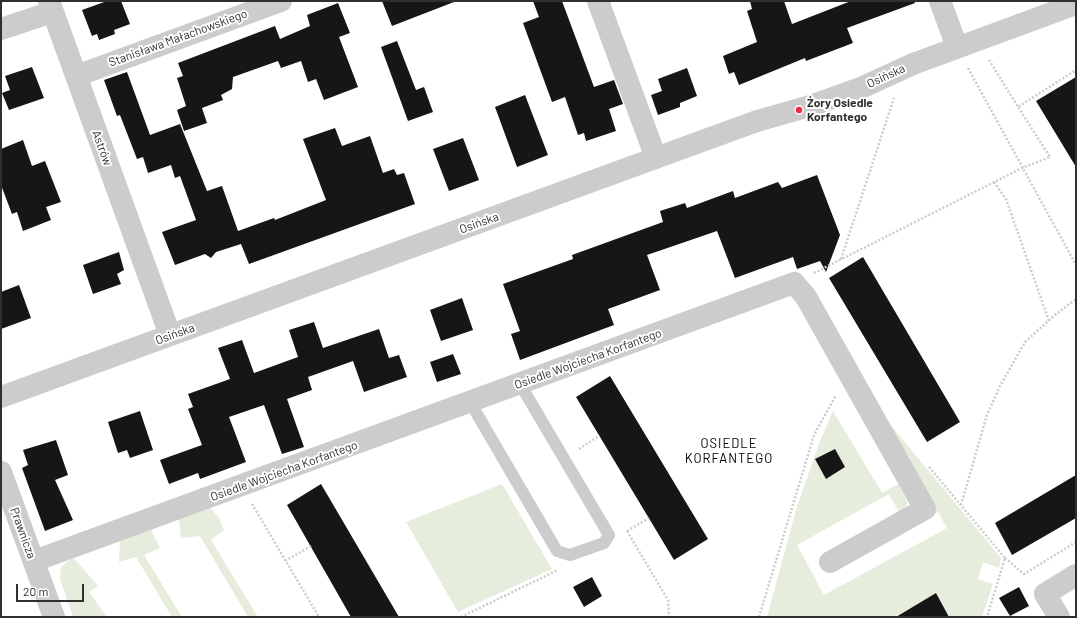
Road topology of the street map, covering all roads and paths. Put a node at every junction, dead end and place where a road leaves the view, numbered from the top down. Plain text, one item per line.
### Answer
1 (281, 1) edge
2 (598, 1) edge
3 (940, 1) edge
4 (1076, 4) edge
5 (50, 6) edge
6 (1, 29) edge
7 (957, 47) junction
8 (988, 60) dead end
9 (1076, 70) edge
10 (76, 76) junction
11 (895, 96) dead end
12 (1018, 107) junction
13 (656, 158) junction
14 (1022, 168) junction
15 (994, 182) junction
16 (841, 260) junction
17 (1075, 263) edge
18 (794, 283) junction
19 (1076, 299) edge
20 (1049, 321) junction
21 (170, 336) junction
22 (849, 372) junction
23 (520, 384) junction
24 (1, 397) edge
25 (470, 402) junction
26 (599, 436) dead end
27 (575, 442) dead end
28 (579, 449) junction
29 (583, 456) dead end
30 (1, 472) edge
31 (241, 486) junction
32 (961, 505) dead end
33 (649, 518) dead end
34 (623, 524) dead end
35 (627, 531) junction
36 (1076, 542) edge
37 (311, 546) dead end
38 (1005, 558) dead end
39 (34, 561) junction
40 (285, 561) junction
41 (830, 562) dead end
42 (558, 570) dead end
43 (1076, 575) edge
44 (54, 617) edge
45 (319, 617) edge
46 (461, 617) edge
47 (670, 617) edge
48 (759, 617) edge
49 (1059, 617) edge

1 - 10 street, Stanisława Małachowskiego
2 - 13 street
3 - 7 street
4 - 7 street, Osińska
5 - 6 street, Astrów
5 - 10 street, Astrów
7 - 13 street, Osińska
7 - 14 path
8 - 12 path
9 - 12 path
10 - 21 street, Astrów
11 - 16 path
12 - 14 path
13 - 21 street, Osińska
14 - 15 path
14 - 17 path
15 - 16 path
15 - 20 path
16 - 18 path
18 - 22 street
18 - 23 street, Osiedle Wojciecha Korfantego
19 - 20 path
20 - 32 path
21 - 24 street, Osińska
22 - 41 street
22 - 48 path
23 - 25 street, Osiedle Wojciecha Korfantego
23 - 25 lane
25 - 31 street, Osiedle Wojciecha Korfantego
26 - 28 path
27 - 28 path
28 - 29 path
30 - 39 street, Prawnicza
31 - 39 street, Osiedle Wojciecha Korfantego
31 - 40 path
33 - 35 path
34 - 35 path
35 - 47 path
36 - 38 path
37 - 40 path
39 - 44 street, Prawnicza
40 - 45 path
42 - 46 path
43 - 49 street

